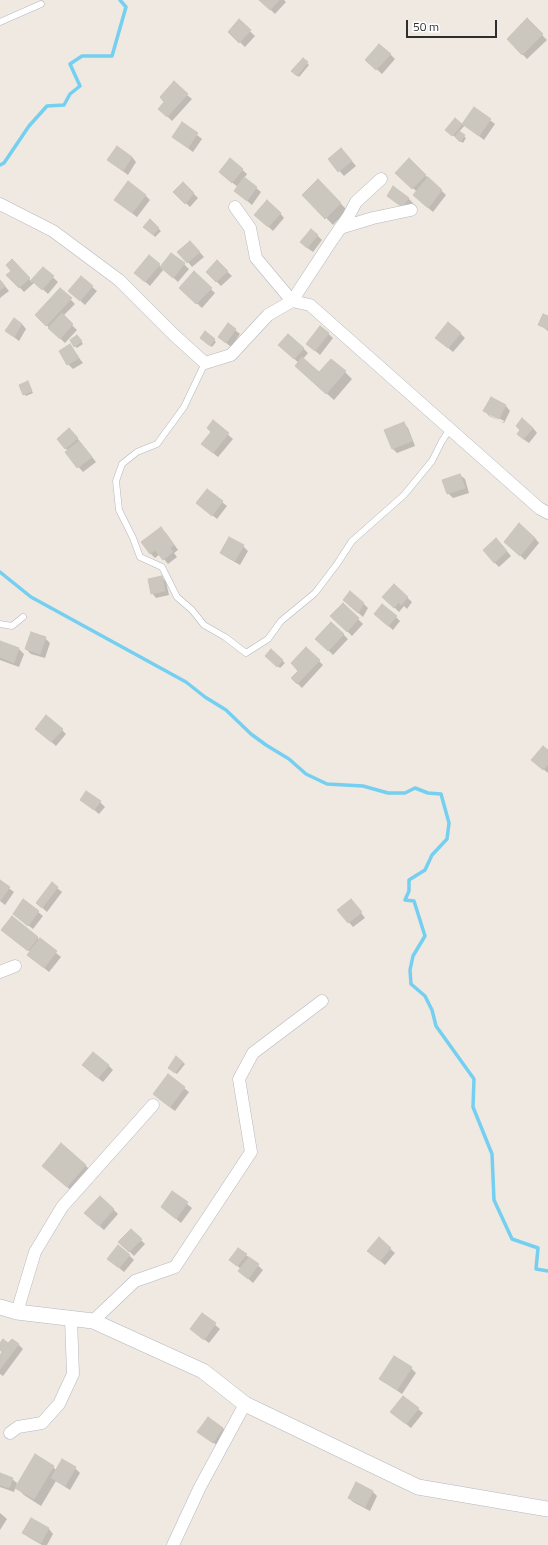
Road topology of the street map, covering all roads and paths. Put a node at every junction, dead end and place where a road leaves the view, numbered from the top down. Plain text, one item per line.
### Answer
1 (41, 4) dead end
2 (0, 22) edge
3 (380, 179) dead end
4 (0, 204) edge
5 (235, 207) dead end
6 (411, 210) dead end
7 (340, 228) junction
8 (292, 301) junction
9 (205, 363) junction
10 (450, 429) junction
11 (548, 513) edge
12 (23, 617) dead end
13 (0, 624) edge
14 (15, 966) dead end
15 (0, 972) edge
16 (322, 1001) dead end
17 (153, 1105) dead end
18 (0, 1308) edge
19 (17, 1312) junction
20 (71, 1319) junction
21 (93, 1321) junction
22 (245, 1404) junction
23 (10, 1434) dead end
24 (548, 1509) edge
25 (173, 1545) edge

1 - 2 lane
3 - 7 street
4 - 9 street
5 - 8 street
6 - 7 street
7 - 8 street
8 - 9 street
8 - 10 street
9 - 10 lane
10 - 11 street
12 - 13 lane
14 - 15 street
16 - 21 street
17 - 19 street
18 - 19 street
19 - 20 street
20 - 21 street
20 - 23 street
21 - 22 street
22 - 24 street
22 - 25 street

